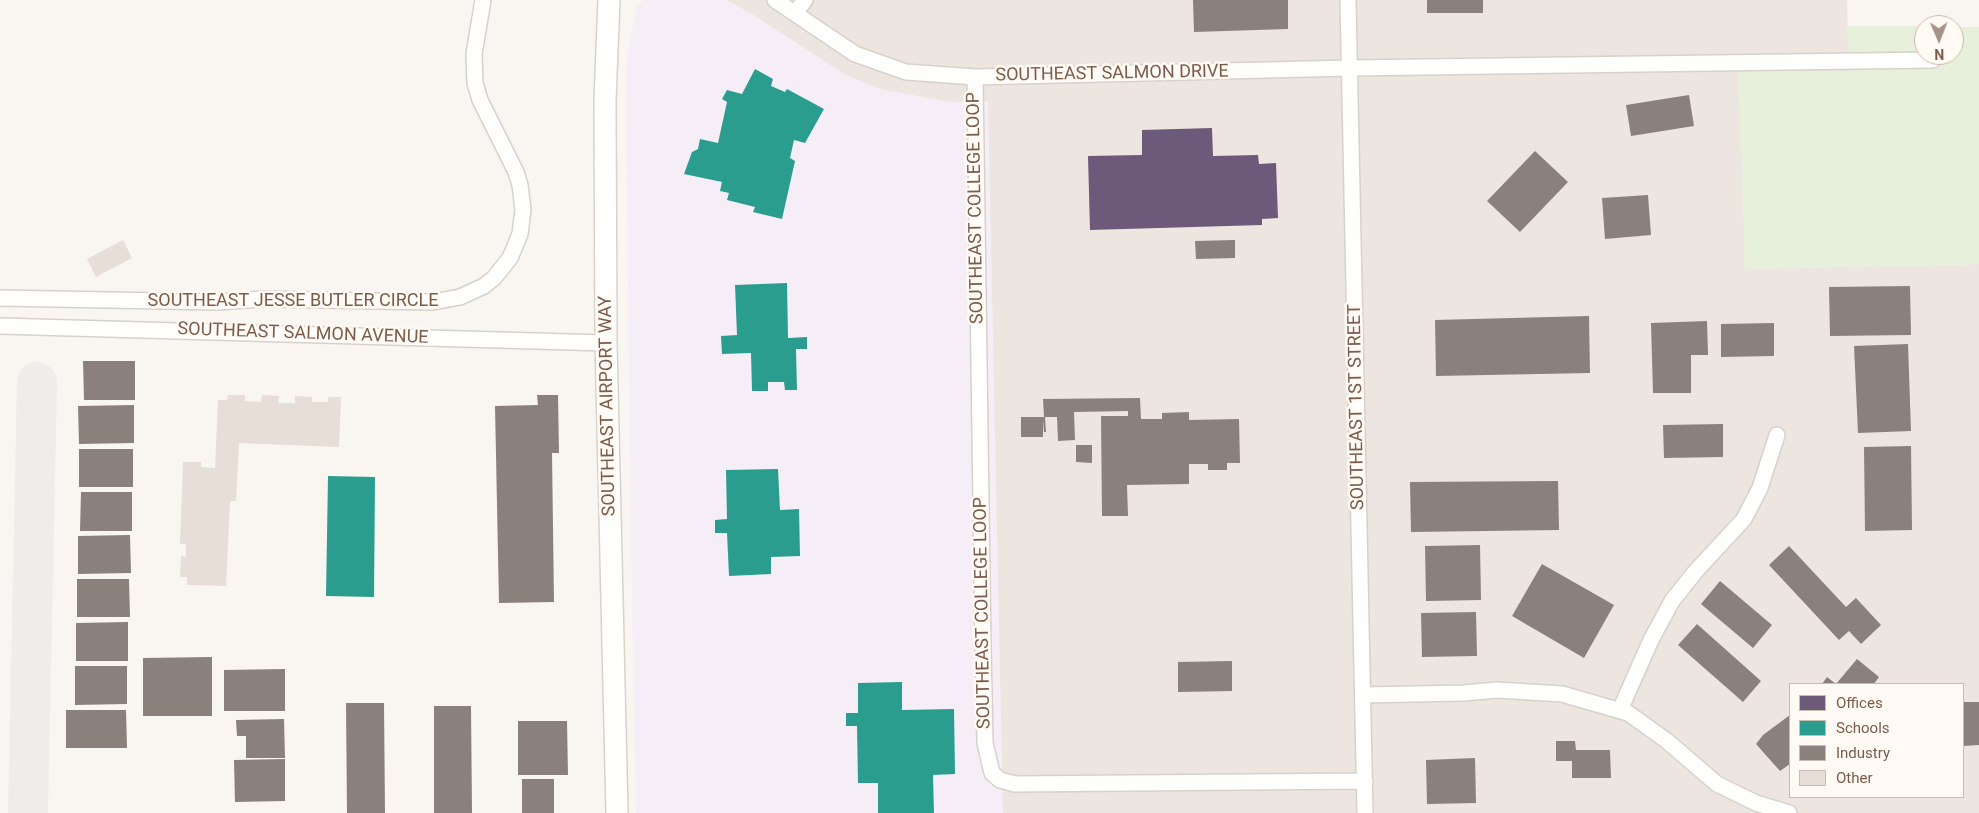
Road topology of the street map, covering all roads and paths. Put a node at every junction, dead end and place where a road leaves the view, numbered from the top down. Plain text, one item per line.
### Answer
1 (483, 0) edge
2 (609, 0) edge
3 (775, 0) edge
4 (805, 0) edge
5 (1348, 0) edge
6 (795, 13) junction
7 (1914, 60) edge
8 (1350, 68) junction
9 (975, 77) junction
10 (0, 298) edge
11 (0, 326) edge
12 (606, 343) junction
13 (1777, 435) dead end
14 (1363, 695) junction
15 (1620, 710) junction
16 (1365, 781) junction
17 (617, 813) edge
18 (1365, 813) edge
19 (1789, 813) edge

1 - 10 street, SOUTHEAST JESSE BUTLER CIRCLE
2 - 12 main road, SOUTHEAST AIRPORT WAY
3 - 6 street, SOUTHEAST SALMON DRIVE
4 - 6 street
5 - 8 street, SOUTHEAST 1ST STREET
6 - 9 street, SOUTHEAST SALMON DRIVE
7 - 8 street, SOUTHEAST SALMON DRIVE
8 - 9 street, SOUTHEAST SALMON DRIVE
8 - 14 street, SOUTHEAST 1ST STREET
9 - 16 street, SOUTHEAST COLLEGE LOOP
11 - 12 street, SOUTHEAST SALMON AVENUE
12 - 17 main road, SOUTHEAST AIRPORT WAY
13 - 15 street
14 - 15 street
14 - 16 street, SOUTHEAST 1ST STREET
15 - 19 street
16 - 18 street, SOUTHEAST 1ST STREET

